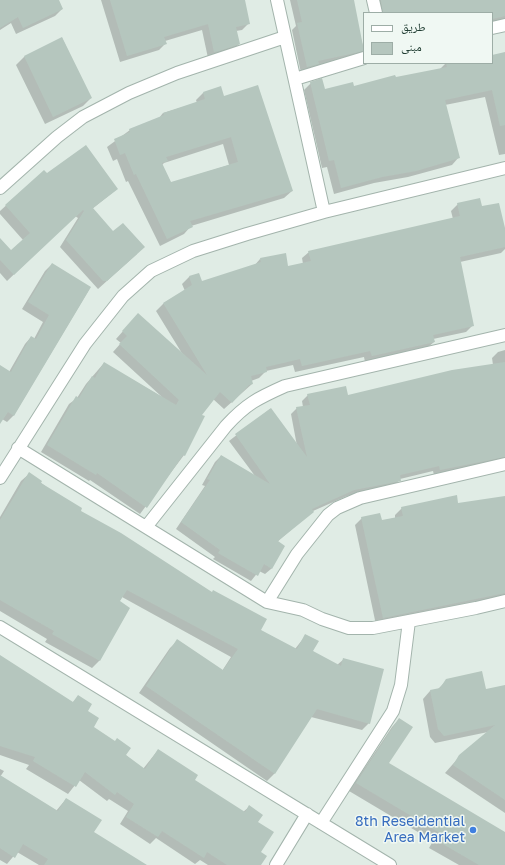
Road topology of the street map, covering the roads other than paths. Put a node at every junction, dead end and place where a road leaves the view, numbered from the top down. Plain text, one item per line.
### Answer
1 (277, 0) edge
2 (373, 0) edge
3 (376, 12) edge
4 (505, 25) edge
5 (493, 28) edge
6 (285, 37) junction
7 (363, 58) edge
8 (294, 79) junction
9 (505, 168) edge
10 (0, 188) edge
11 (324, 212) junction
12 (505, 336) edge
13 (18, 448) junction
14 (505, 464) edge
15 (0, 478) edge
16 (146, 527) junction
17 (505, 601) edge
18 (267, 602) junction
19 (409, 621) junction
20 (0, 627) edge
21 (307, 814) junction
22 (321, 823) junction
23 (276, 865) edge
24 (390, 865) edge

1 - 6 street
2 - 3 street
4 - 5 street
6 - 8 street
6 - 10 street
7 - 8 street
8 - 11 street
9 - 11 street
11 - 13 street
12 - 16 street
13 - 15 street
13 - 16 street
14 - 18 street
16 - 18 street
17 - 19 street
18 - 19 street
19 - 22 street
20 - 21 street
21 - 22 street
21 - 23 street
22 - 24 street

